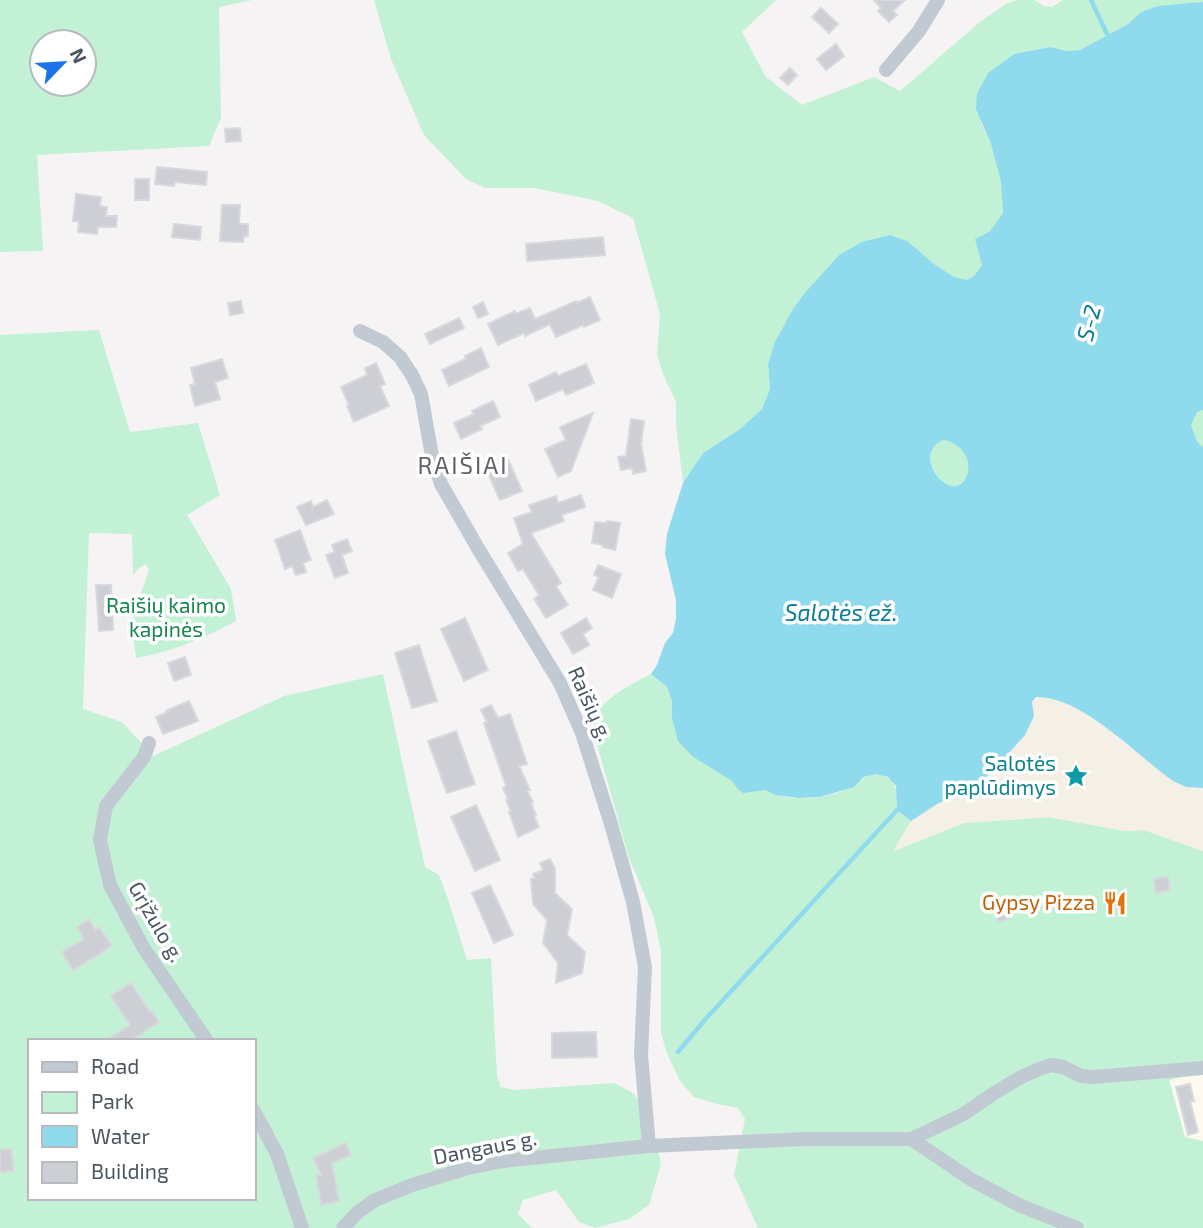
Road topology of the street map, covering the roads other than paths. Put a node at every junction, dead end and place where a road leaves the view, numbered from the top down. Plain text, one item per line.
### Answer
1 (939, 0) edge
2 (886, 70) dead end
3 (360, 331) dead end
4 (149, 743) dead end
5 (207, 1039) edge
6 (1203, 1068) edge
7 (256, 1115) edge
8 (911, 1139) junction
9 (649, 1146) junction
10 (302, 1228) edge
11 (343, 1228) edge
12 (1077, 1228) edge

1 - 2 street
3 - 9 street, Raišių g.
4 - 5 street, Grįžulo g.
6 - 8 street
7 - 10 street
8 - 9 street, Dangaus g.
8 - 12 street
9 - 11 street, Dangaus g.

